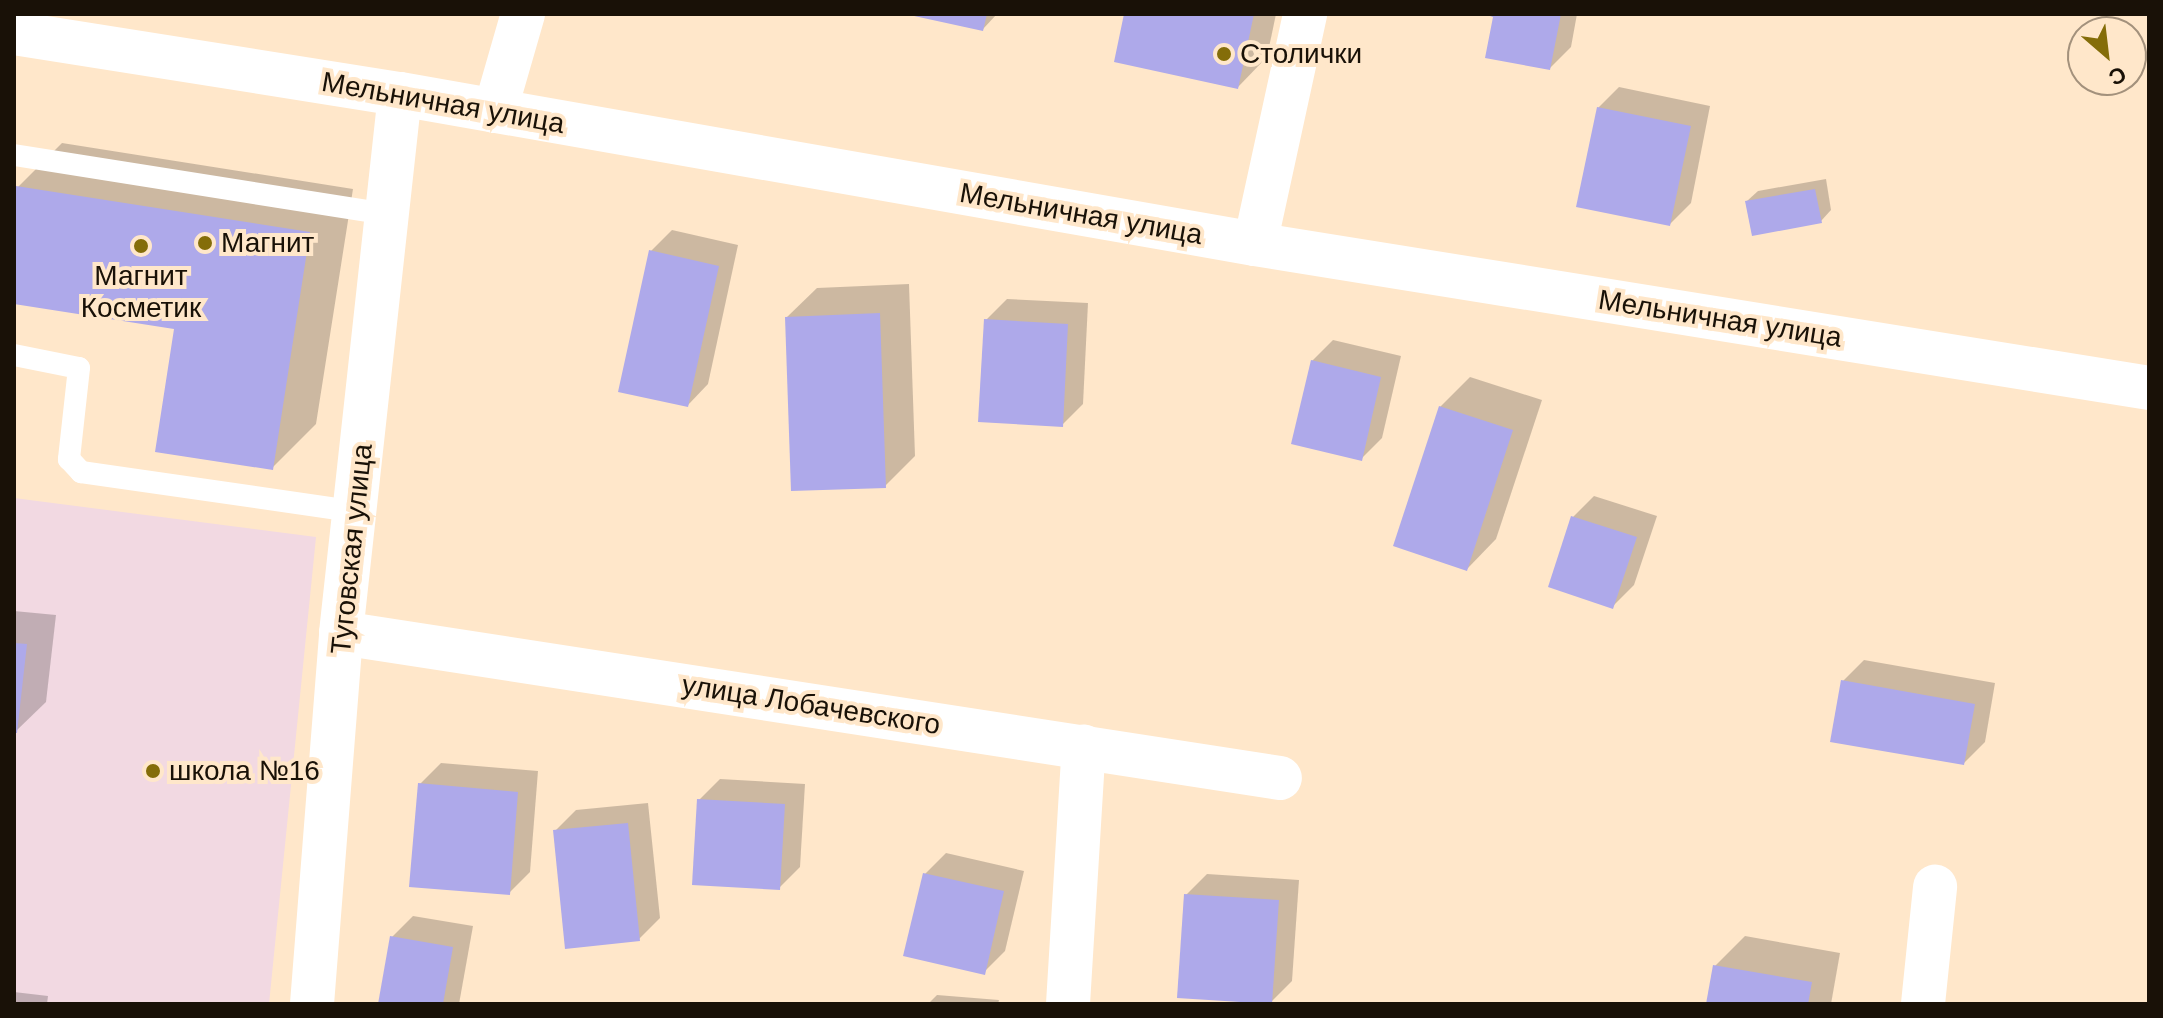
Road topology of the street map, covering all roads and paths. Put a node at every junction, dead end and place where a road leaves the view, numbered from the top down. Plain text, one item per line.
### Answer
1 (523, 14) edge
2 (1305, 14) edge
3 (14, 33) edge
4 (400, 94) junction
5 (495, 111) junction
6 (14, 155) edge
7 (387, 214) junction
8 (1255, 244) junction
9 (14, 355) edge
10 (2149, 388) edge
11 (357, 512) junction
12 (341, 633) junction
13 (1084, 746) junction
14 (1280, 778) dead end
15 (1935, 887) dead end
16 (312, 1004) edge
17 (1068, 1004) edge
18 (1923, 1004) edge

1 - 5 street
2 - 8 street
3 - 4 street, Мельничная улица
4 - 5 street, Мельничная улица
4 - 7 street, Туговская улица
5 - 8 street, Мельничная улица
6 - 7 lane
7 - 11 street, Туговская улица
8 - 10 street, Мельничная улица
9 - 11 lane
11 - 12 street, Туговская улица
12 - 13 street, улица Лобачевского
12 - 16 street, Туговская улица
13 - 14 street, улица Лобачевского
13 - 17 street
15 - 18 street

